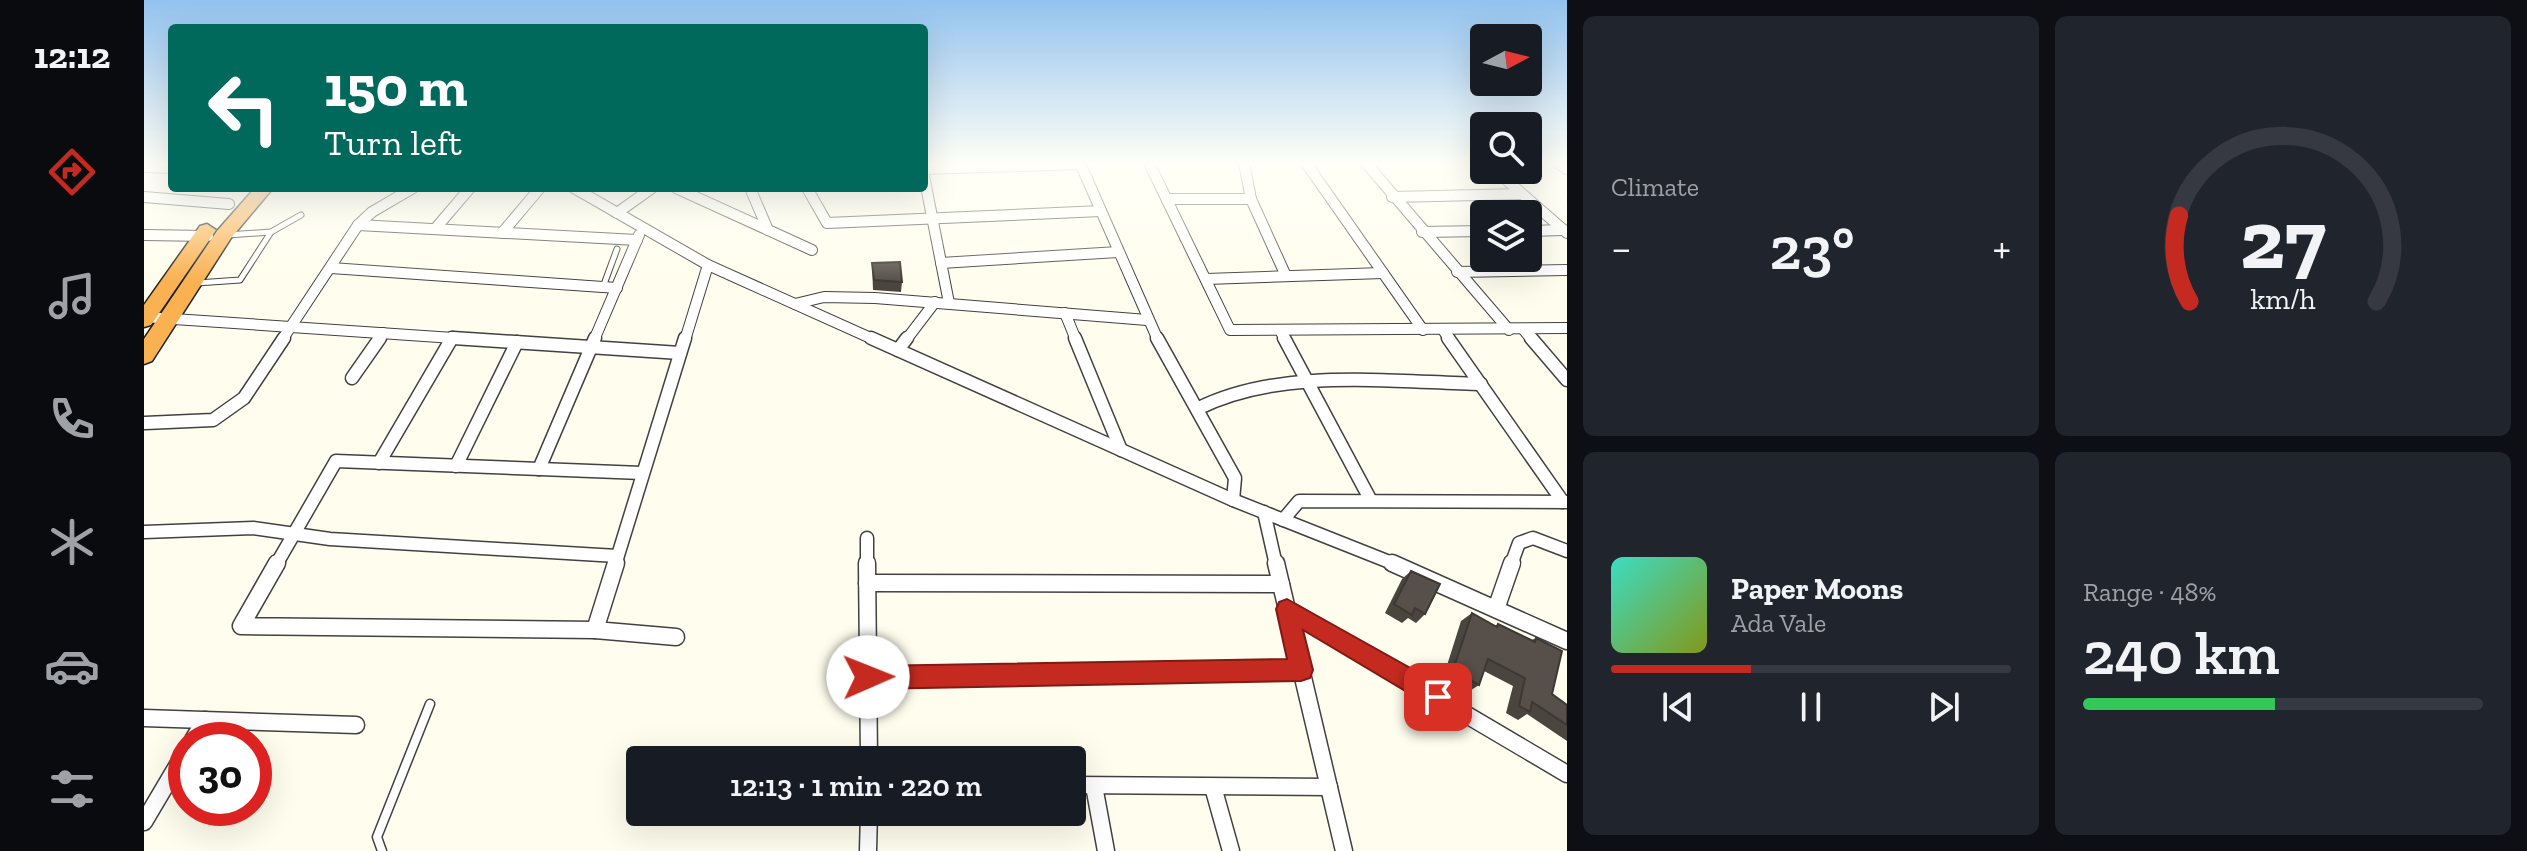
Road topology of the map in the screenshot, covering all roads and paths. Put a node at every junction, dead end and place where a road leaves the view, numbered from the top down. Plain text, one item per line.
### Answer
1 (213, 203) edge
2 (251, 203) edge
3 (393, 203) edge
4 (457, 203) edge
5 (528, 203) edge
6 (599, 203) edge
7 (631, 203) edge
8 (708, 203) edge
9 (756, 203) edge
10 (815, 203) edge
11 (929, 203) edge
12 (1097, 203) edge
13 (1169, 203) edge
14 (1253, 203) edge
15 (1334, 203) edge
16 (1397, 203) edge
17 (1532, 203) edge
18 (229, 204) joint
19 (1101, 211) junction
20 (617, 213) junction
21 (301, 215) dead end
22 (932, 217) junction
23 (358, 225) junction
24 (435, 229) junction
25 (768, 230) junction
26 (1470, 231) edge
27 (1542, 231) edge
28 (271, 232) junction
29 (1422, 232) junction
30 (1566, 232) edge
31 (502, 233) junction
32 (639, 234) junction
33 (144, 235) edge
34 (224, 235) junction
35 (202, 237) junction
36 (617, 249) dead end
37 (812, 250) dead end
38 (1118, 252) junction
39 (941, 263) junction
40 (708, 265) junction
41 (331, 268) junction
42 (1567, 270) edge
43 (1457, 272) junction
44 (1383, 273) junction
45 (1286, 276) junction
46 (1206, 279) junction
47 (191, 283) junction
48 (168, 286) junction
49 (603, 287) junction
50 (617, 288) junction
51 (935, 302) junction
52 (949, 303) junction
53 (795, 304) junction
54 (1065, 313) junction
55 (150, 318) edge
56 (1147, 320) junction
57 (294, 327) junction
58 (1567, 328) edge
59 (1523, 329) junction
60 (1280, 330) junction
61 (1423, 330) junction
62 (1443, 330) junction
63 (1509, 330) junction
64 (383, 333) junction
65 (452, 337) junction
66 (517, 342) junction
67 (593, 347) junction
68 (898, 350) junction
69 (680, 353) junction
70 (144, 356) edge
71 (352, 378) dead end
72 (1567, 380) edge
73 (1307, 382) junction
74 (1481, 384) junction
75 (1197, 409) junction
76 (145, 423) edge
77 (1121, 450) junction
78 (379, 463) junction
79 (456, 466) junction
80 (539, 469) junction
81 (642, 473) junction
82 (1370, 499) junction
83 (1233, 500) junction
84 (1565, 502) edge
85 (1264, 512) junction
86 (1283, 520) junction
87 (144, 532) edge
88 (295, 534) junction
89 (867, 538) dead end
90 (1567, 551) edge
91 (617, 556) junction
92 (867, 583) junction
93 (1281, 584) junction
94 (1287, 609) junction
95 (1496, 609) junction
96 (595, 630) junction
97 (676, 637) dead end
98 (1567, 641) edge
99 (1301, 670) junction
100 (868, 677) junction
101 (430, 704) dead end
102 (144, 718) edge
103 (205, 720) joint
104 (356, 725) dead end
105 (869, 746) edge
106 (1567, 774) edge
107 (168, 781) edge
108 (1086, 786) edge
109 (1094, 786) junction
110 (1213, 787) junction
111 (1329, 787) junction
112 (144, 822) edge
113 (869, 826) edge
114 (382, 851) edge
115 (868, 851) edge
116 (1106, 851) edge
117 (1231, 851) edge
118 (1344, 851) edge

1 - 18 street
2 - 34 highway
3 - 23 street
4 - 24 street
5 - 31 street
6 - 20 street
7 - 20 street
8 - 25 street
9 - 25 street
10 - 22 street
11 - 22 street
12 - 19 street
13 - 46 street
14 - 45 street
15 - 44 street
16 - 29 street
17 - 30 street
18 - 35 highway
19 - 22 street
19 - 38 street
20 - 32 street
21 - 28 lane
22 - 39 street
23 - 24 street
23 - 41 street
24 - 31 street
25 - 37 street
26 - 29 street
27 - 30 street
28 - 34 lane
28 - 47 lane
29 - 43 street
31 - 32 street
32 - 40 street
32 - 50 street
33 - 35 street
34 - 35 street
34 - 47 highway
35 - 48 highway
36 - 49 lane
38 - 39 street
38 - 56 street
39 - 52 street
40 - 53 street
40 - 69 street
41 - 49 street
41 - 57 street
42 - 43 street
43 - 63 street
44 - 45 street
44 - 61 street
45 - 46 street
46 - 60 street
47 - 48 lane
47 - 55 highway
48 - 55 highway
49 - 50 street
50 - 67 street
51 - 52 street
51 - 53 street
51 - 68 street
52 - 54 street
53 - 68 street
54 - 56 street
54 - 77 street
55 - 57 street
55 - 70 highway
56 - 75 street
57 - 64 street
57 - 76 street
58 - 59 street
59 - 63 street
59 - 72 street
60 - 61 street
60 - 73 street
61 - 62 street
62 - 63 street
62 - 74 street
64 - 65 street
64 - 71 street
65 - 66 street
65 - 78 street
66 - 67 street
66 - 79 street
67 - 69 street
67 - 80 street
68 - 77 street
69 - 81 street
73 - 74 street
73 - 75 street
73 - 82 street
74 - 84 street
75 - 83 street
77 - 83 street
78 - 79 street
78 - 88 street
79 - 80 street
80 - 81 street
81 - 91 street
82 - 84 street
82 - 86 street
83 - 85 street
85 - 86 street
85 - 93 street
86 - 95 street
87 - 88 street
88 - 91 street
88 - 96 street
89 - 92 street
90 - 95 street
91 - 96 street
92 - 93 street
92 - 100 street
93 - 94 street
94 - 99 street
94 - 106 street
95 - 98 street
96 - 97 street
99 - 100 street
99 - 111 street
100 - 105 street
101 - 114 lane
102 - 103 street
103 - 104 street
107 - 112 street
108 - 109 street
109 - 110 street
109 - 116 street
110 - 111 street
110 - 117 street
111 - 118 street
113 - 115 street

